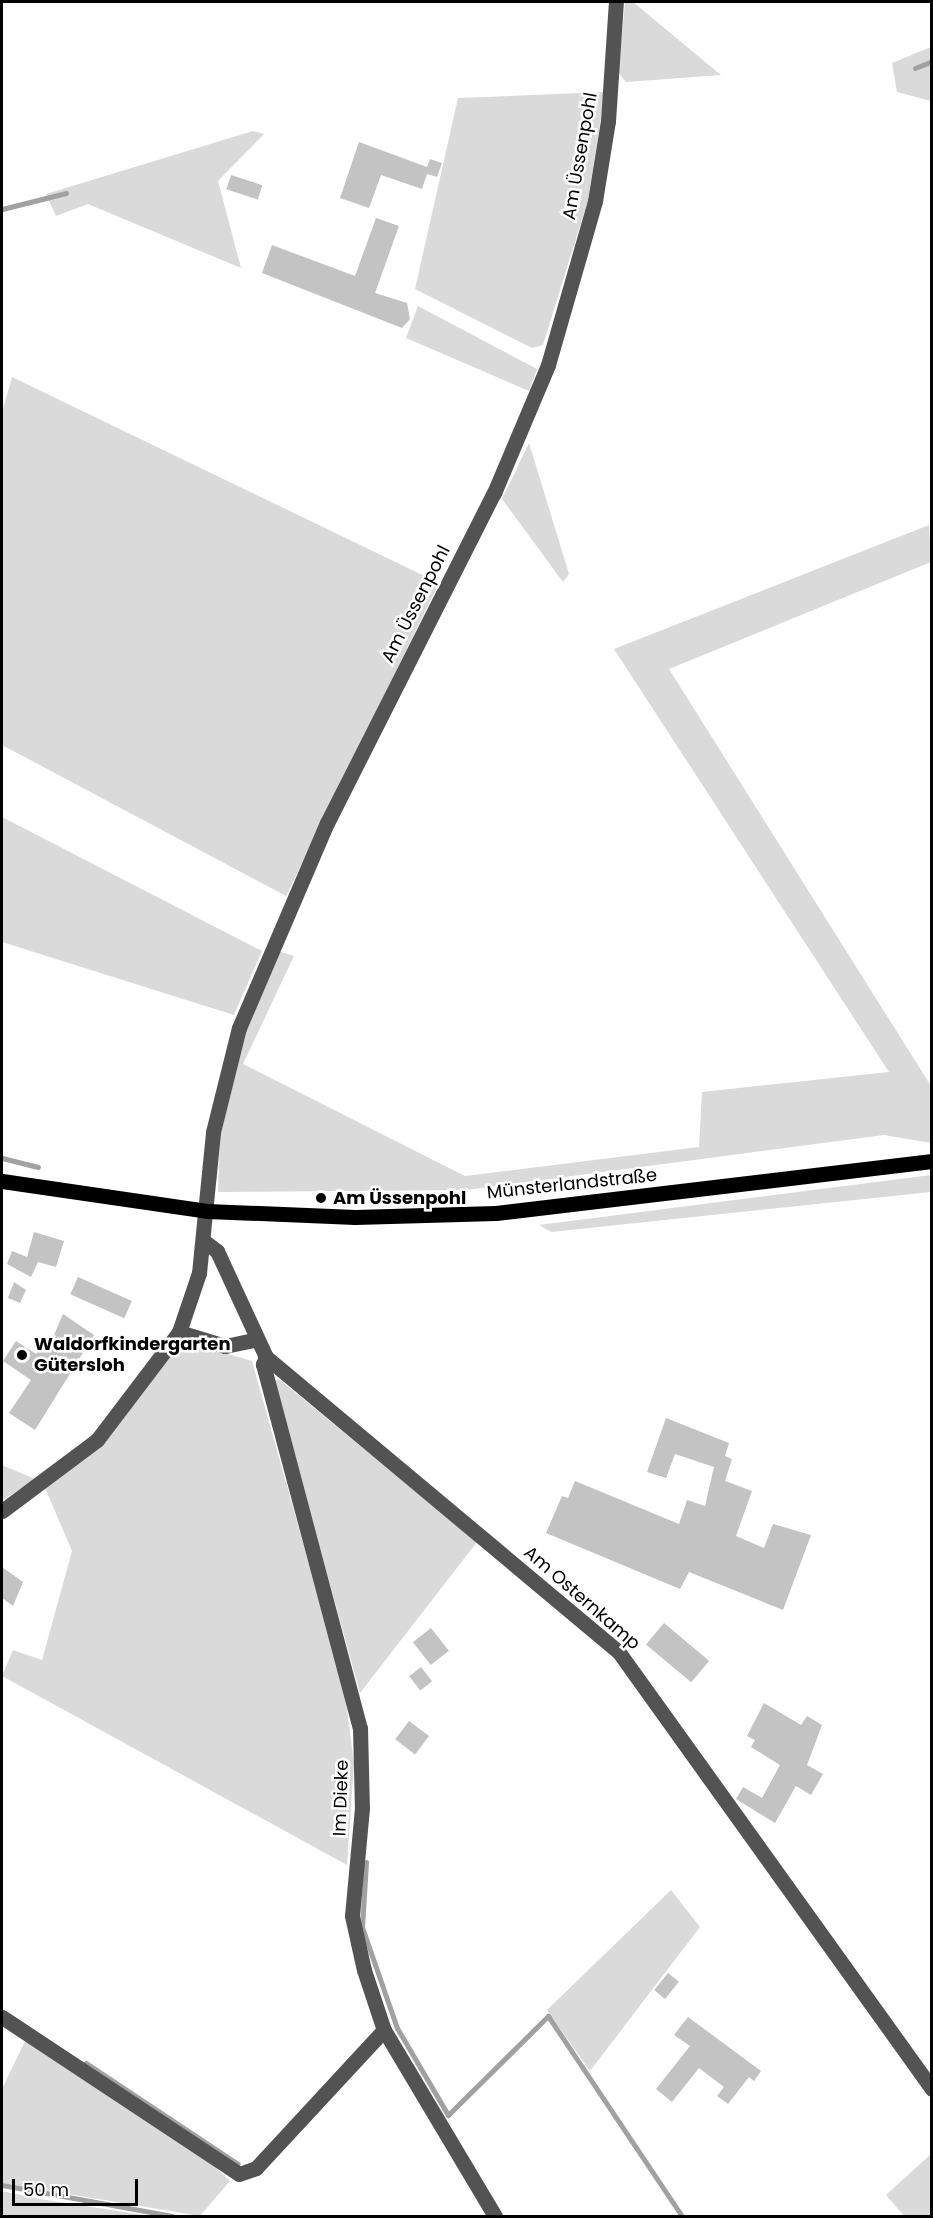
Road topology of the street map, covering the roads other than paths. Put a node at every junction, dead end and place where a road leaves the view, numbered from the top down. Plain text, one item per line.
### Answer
1 (616, 2) edge
2 (932, 1161) edge
3 (2, 1181) edge
4 (207, 1211) junction
5 (205, 1242) junction
6 (179, 1332) junction
7 (254, 1340) junction
8 (266, 1357) junction
9 (2, 1511) edge
10 (2, 2017) edge
11 (384, 2030) junction
12 (932, 2089) edge
13 (495, 2217) edge

1 - 4 street, Am Üssenpohl
2 - 4 main road, Münsterlandstraße
3 - 4 main road, Münsterlandstraße
4 - 5 street, Am Üssenpohl
5 - 6 street, Am Üssenpohl
5 - 7 street, Am Osternkamp
6 - 7 street
6 - 9 street
7 - 8 street, Am Osternkamp
8 - 11 street, Im Dieke
8 - 12 street, Am Osternkamp
10 - 11 street
11 - 13 street, Im Dieke

